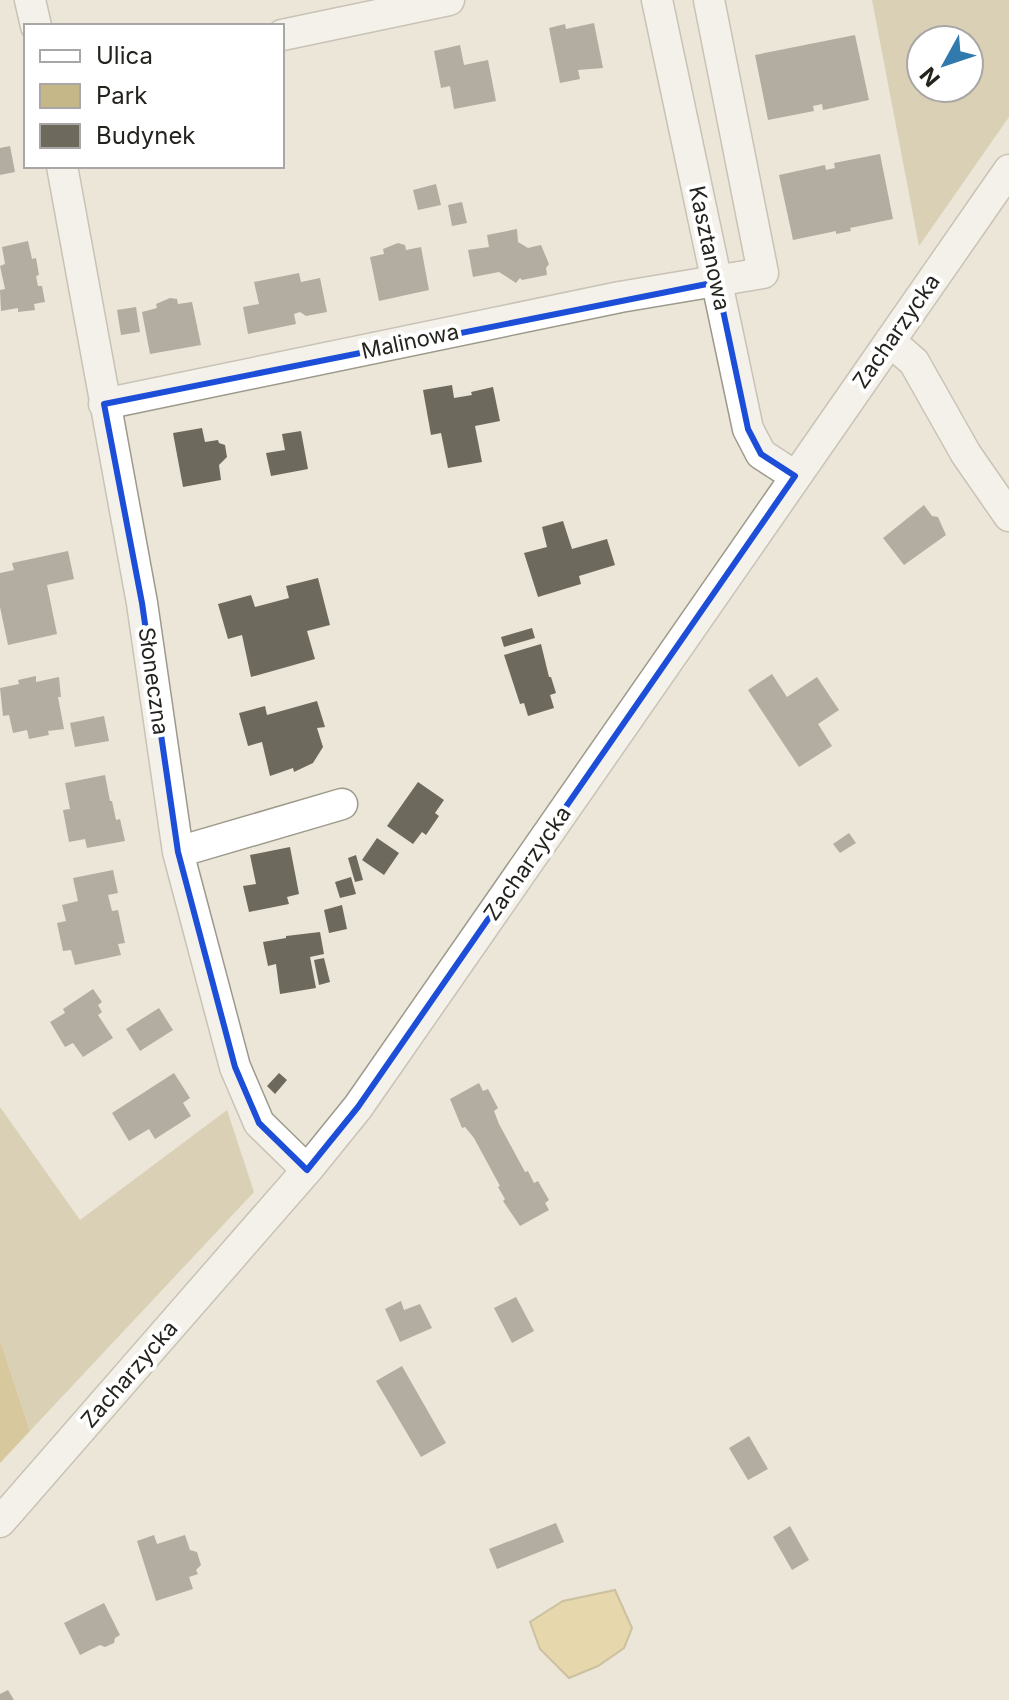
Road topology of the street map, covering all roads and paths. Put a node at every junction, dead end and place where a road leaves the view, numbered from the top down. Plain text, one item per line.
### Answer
1 (30, 0) edge
2 (449, 0) edge
3 (657, 0) edge
4 (709, 0) edge
5 (36, 24) edge
6 (284, 35) edge
7 (62, 168) edge
8 (1009, 170) edge
9 (717, 282) junction
10 (890, 341) junction
11 (104, 404) junction
12 (795, 476) junction
13 (1009, 516) edge
14 (342, 804) dead end
15 (178, 852) junction
16 (307, 1170) junction
17 (0, 1522) edge

1 - 5 street
2 - 6 street
3 - 9 street, Kasztanowa
4 - 9 street, Malinowa
7 - 11 street, Słoneczna
8 - 10 street, Zacharzycka
9 - 11 street, Malinowa
9 - 12 street, Kasztanowa
10 - 12 street, Zacharzycka
10 - 13 street
11 - 15 street, Słoneczna
12 - 16 street, Zacharzycka
14 - 15 street
15 - 16 street, Słoneczna
16 - 17 street, Zacharzycka

